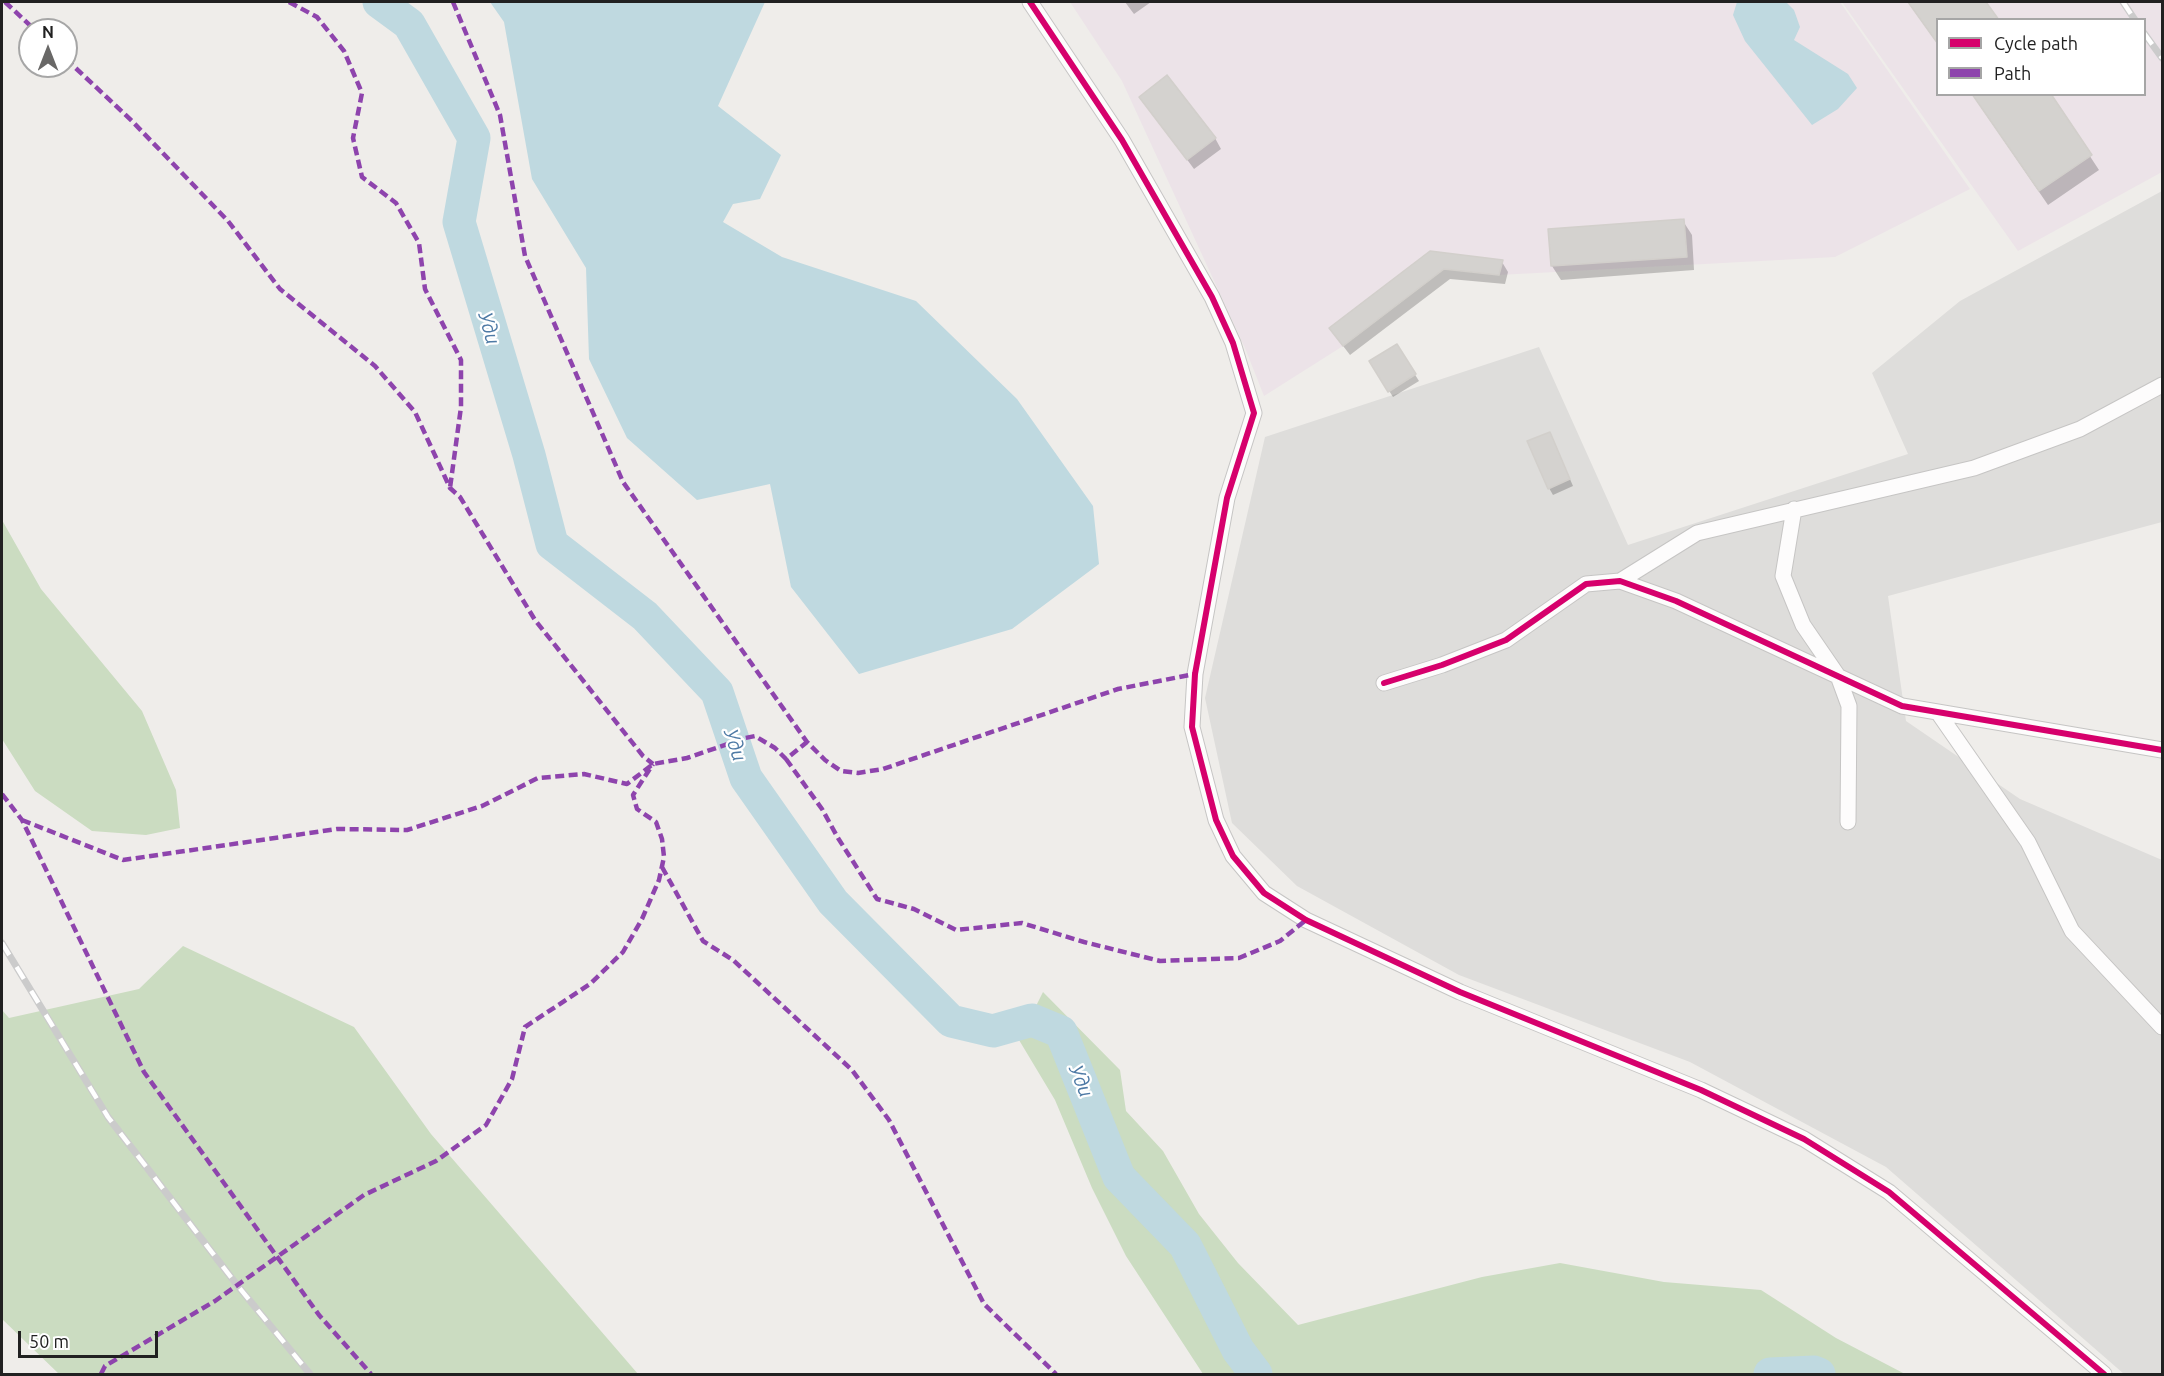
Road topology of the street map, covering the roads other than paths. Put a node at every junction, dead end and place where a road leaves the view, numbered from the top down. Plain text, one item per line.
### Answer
1 (1030, 2) edge
2 (2163, 385) edge
3 (1794, 508) junction
4 (1620, 581) junction
5 (1838, 676) junction
6 (1384, 683) dead end
7 (1939, 714) junction
8 (2163, 750) edge
9 (1848, 822) dead end
10 (2163, 1027) edge
11 (2104, 1374) edge

1 - 11 street
2 - 3 street
3 - 4 street
3 - 5 street
4 - 5 street
4 - 6 street
5 - 7 street
5 - 9 street
7 - 8 street
7 - 10 street

